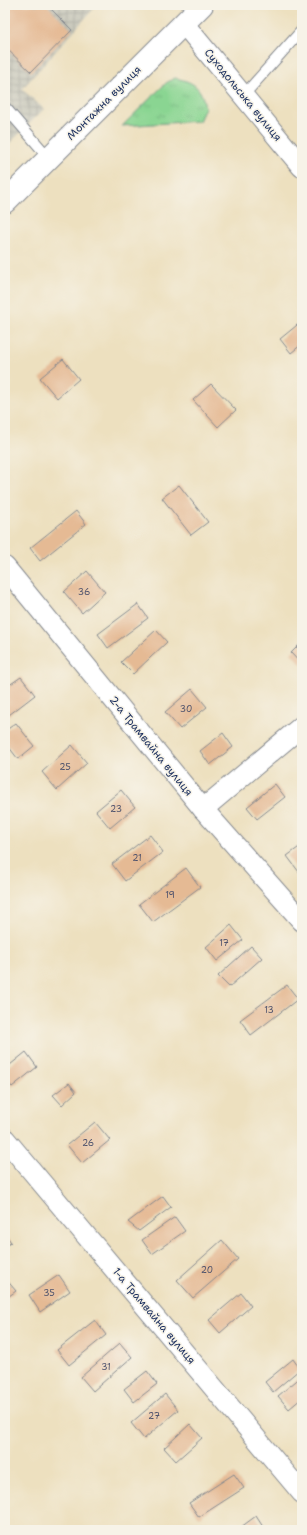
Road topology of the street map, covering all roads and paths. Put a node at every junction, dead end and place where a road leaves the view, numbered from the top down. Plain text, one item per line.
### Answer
1 (202, 5) edge
2 (184, 24) junction
3 (302, 30) edge
4 (243, 96) junction
5 (5, 107) edge
6 (49, 158) junction
7 (302, 167) edge
8 (5, 202) edge
9 (5, 567) edge
10 (302, 726) edge
11 (203, 809) junction
12 (302, 921) edge
13 (5, 1139) edge
14 (302, 1493) edge

1 - 2 street, Монтажна вулиця
2 - 4 street, Суходольська вулиця
2 - 6 street, Монтажна вулиця
3 - 4 lane
4 - 7 street, Суходольська вулиця
5 - 6 lane
6 - 8 street, Монтажна вулиця
9 - 11 street, 2-а Трамвайна вулиця
10 - 11 street
11 - 12 street, 2-а Трамвайна вулиця
13 - 14 street, 1-а Трамвайна вулиця

